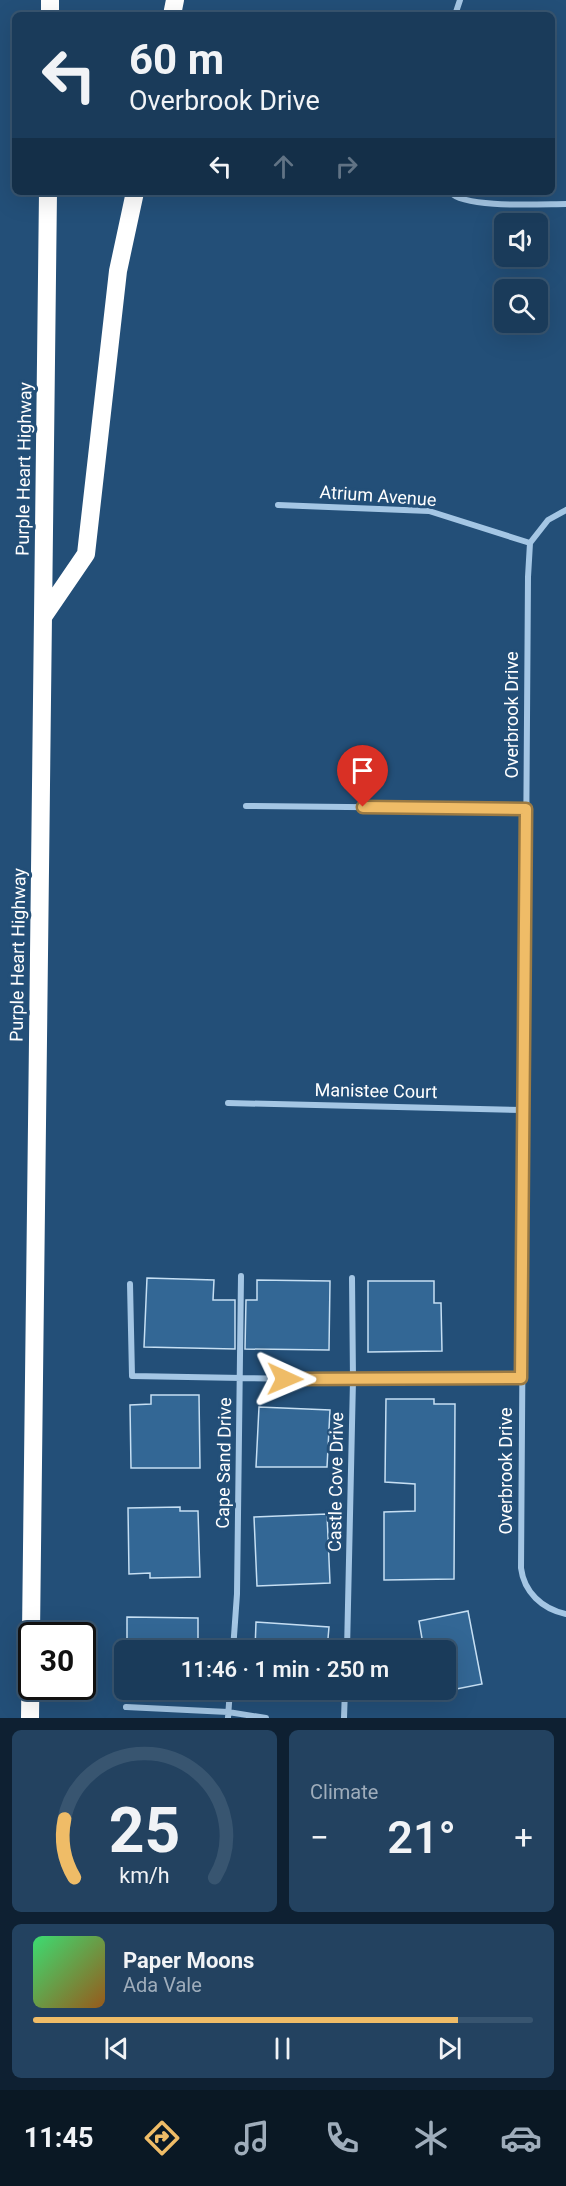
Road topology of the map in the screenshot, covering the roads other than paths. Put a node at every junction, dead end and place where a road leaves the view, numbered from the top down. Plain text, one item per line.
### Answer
1 (48, 195) edge
2 (134, 195) edge
3 (452, 195) edge
4 (566, 204) edge
5 (278, 505) dead end
6 (566, 510) edge
7 (530, 543) junction
8 (43, 617) junction
9 (246, 806) dead end
10 (526, 809) junction
11 (228, 1103) dead end
12 (524, 1110) junction
13 (241, 1276) dead end
14 (352, 1278) dead end
15 (130, 1284) dead end
16 (521, 1378) junction
17 (240, 1379) junction
18 (352, 1380) junction
19 (566, 1614) edge
20 (234, 1640) edge
21 (347, 1640) edge
22 (229, 1700) edge
23 (345, 1700) edge
24 (126, 1707) dead end
25 (228, 1715) edge
26 (30, 1718) edge
27 (266, 1718) edge
28 (344, 1718) edge

1 - 8 highway, Purple Heart Highway
2 - 8 highway
3 - 4 street
5 - 7 street, Atrium Avenue
6 - 7 street
7 - 10 street, Overbrook Drive
8 - 26 highway, Purple Heart Highway
9 - 10 street
10 - 12 street, Overbrook Drive
11 - 12 street, Manistee Court
12 - 16 street, Overbrook Drive
13 - 17 street, Cape Sand Drive
14 - 18 street, Castle Cove Drive
15 - 17 street
16 - 18 street
16 - 19 street, Overbrook Drive
17 - 18 street
17 - 20 street, Cape Sand Drive
18 - 21 street, Castle Cove Drive
22 - 25 street
23 - 28 street
24 - 25 street
25 - 27 street

